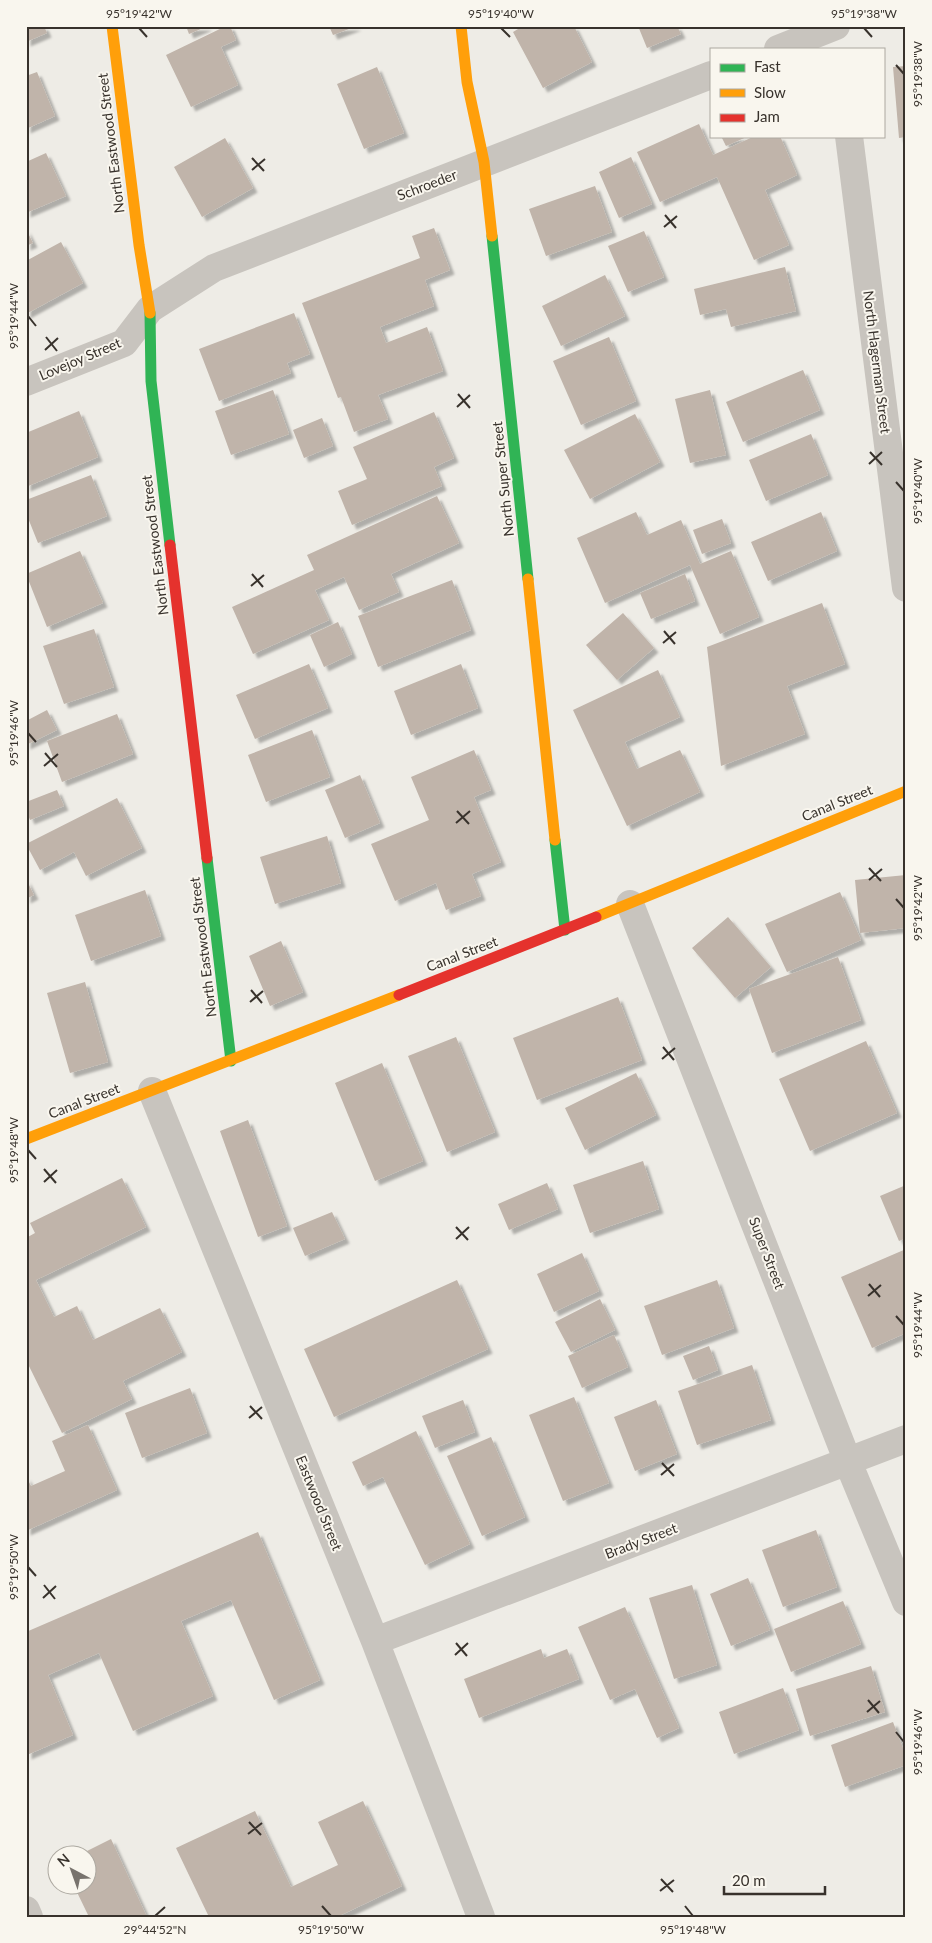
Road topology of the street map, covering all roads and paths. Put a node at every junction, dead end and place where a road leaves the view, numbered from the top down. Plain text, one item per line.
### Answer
1 (112, 26) edge
2 (461, 26) edge
3 (835, 26) edge
4 (780, 48) edge
5 (838, 48) edge
6 (710, 75) edge
7 (848, 138) edge
8 (484, 162) junction
9 (150, 309) junction
10 (26, 382) edge
11 (906, 588) edge
12 (906, 791) edge
13 (630, 904) junction
14 (565, 930) junction
15 (231, 1061) junction
16 (152, 1091) junction
17 (26, 1139) edge
18 (906, 1439) edge
19 (848, 1462) junction
20 (906, 1602) edge
21 (375, 1641) junction
22 (26, 1910) edge
23 (29, 1917) edge
24 (481, 1917) edge

1 - 9 street, North Eastwood Street
2 - 8 street, North Super Street
3 - 4 street
3 - 5 street
6 - 8 street, Schroeder
7 - 11 street, North Hagerman Street
8 - 9 street, Schroeder
8 - 14 street, North Super Street
9 - 10 street, Lovejoy Street
9 - 15 street, North Eastwood Street
12 - 13 street, Canal Street
13 - 14 street, Canal Street
13 - 19 street, Super Street
14 - 15 street, Canal Street
15 - 16 street, Canal Street
16 - 17 street, Canal Street
16 - 21 street, Eastwood Street
18 - 19 street, Brady Street
19 - 20 street, Super Street
19 - 21 street, Brady Street
21 - 24 street, Eastwood Street
22 - 23 street

